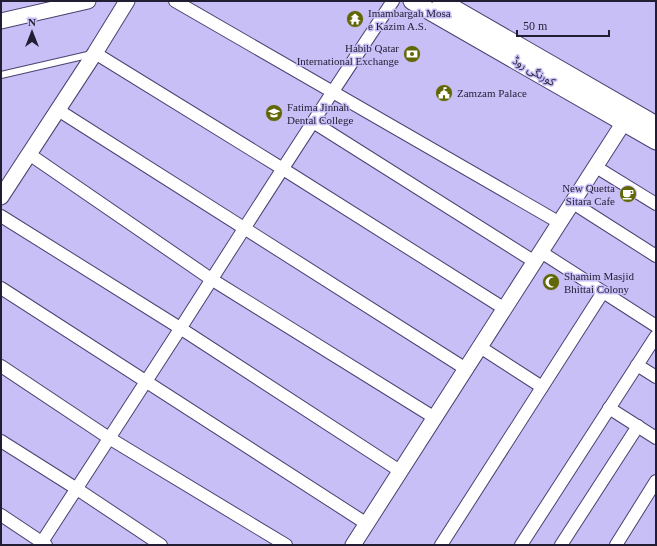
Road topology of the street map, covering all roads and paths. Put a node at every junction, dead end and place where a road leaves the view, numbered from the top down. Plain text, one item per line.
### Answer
1 (88, 1) edge
2 (126, 1) edge
3 (175, 1) edge
4 (393, 1) edge
5 (412, 1) edge
6 (441, 1) edge
7 (52, 5) edge
8 (1, 21) edge
9 (95, 53) junction
10 (1, 75) edge
11 (332, 92) junction
12 (58, 110) junction
13 (629, 117) junction
14 (313, 122) junction
15 (656, 125) edge
16 (656, 141) edge
17 (29, 154) junction
18 (596, 167) junction
19 (283, 169) junction
20 (1, 197) edge
21 (573, 203) junction
22 (656, 204) edge
23 (1, 216) edge
24 (560, 223) junction
25 (244, 229) junction
26 (656, 256) edge
27 (538, 257) junction
28 (211, 278) junction
29 (1, 288) edge
30 (603, 292) junction
31 (504, 309) junction
32 (656, 326) edge
33 (180, 328) junction
34 (656, 336) edge
35 (480, 347) junction
36 (637, 365) junction
37 (1, 366) edge
38 (466, 369) junction
39 (656, 377) edge
40 (146, 381) junction
41 (542, 387) junction
42 (609, 408) junction
43 (435, 418) junction
44 (638, 426) junction
45 (109, 438) junction
46 (656, 438) edge
47 (1, 441) edge
48 (400, 472) junction
49 (656, 482) edge
50 (77, 489) junction
51 (1, 515) edge
52 (367, 524) junction
53 (43, 544) edge
54 (161, 545) edge
55 (286, 545) edge
56 (353, 545) edge
57 (441, 545) edge
58 (521, 545) edge
59 (561, 545) edge
60 (616, 545) edge

1 - 7 street
2 - 9 street
3 - 11 street
4 - 11 street
5 - 13 main road, کورنگی روڈ
6 - 13 main road, کورنگی روڈ
7 - 8 street
9 - 10 lane
9 - 12 street
9 - 19 street
11 - 14 street
11 - 24 street
12 - 17 street
12 - 25 street
13 - 15 main road, کورنگی روڈ
13 - 16 main road, کورنگی روڈ
13 - 18 street
14 - 19 street
14 - 27 street
17 - 20 street
17 - 28 street
18 - 21 street
18 - 22 street
19 - 25 street
19 - 31 street
21 - 24 street
21 - 26 street
23 - 33 street
24 - 27 street
25 - 28 street
25 - 38 street
27 - 30 street
27 - 31 street
28 - 33 street
28 - 43 street
29 - 40 street
30 - 32 street
30 - 41 street
31 - 35 street
33 - 40 street
33 - 48 street
34 - 36 street
35 - 38 street
35 - 41 street
36 - 39 street
36 - 42 street
37 - 45 street
38 - 43 street
40 - 45 street
40 - 52 street
41 - 57 street
42 - 44 street
42 - 58 street
43 - 48 street
44 - 46 street
44 - 59 street
45 - 50 street
45 - 55 street
47 - 50 street
48 - 52 street
49 - 60 street
50 - 53 street
50 - 54 street
51 - 53 street
52 - 56 street

